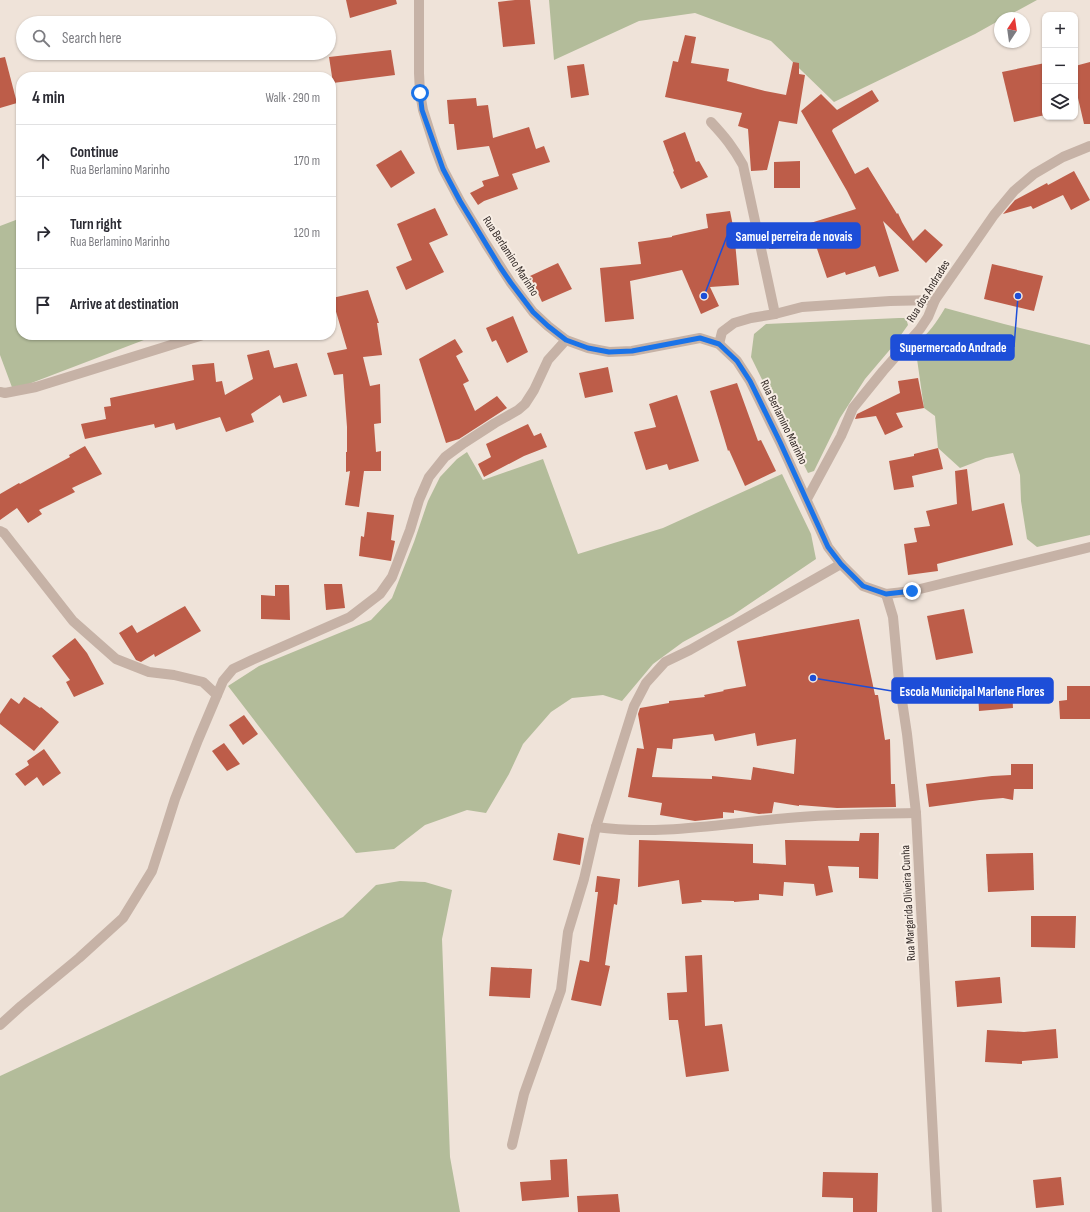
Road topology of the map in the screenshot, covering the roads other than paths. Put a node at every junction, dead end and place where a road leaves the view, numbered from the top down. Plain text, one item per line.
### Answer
1 (419, 0) edge
2 (711, 122) dead end
3 (1090, 146) edge
4 (935, 300) junction
5 (775, 314) junction
6 (187, 340) edge
7 (566, 340) junction
8 (719, 344) junction
9 (0, 392) edge
10 (806, 499) junction
11 (0, 531) edge
12 (1090, 547) edge
13 (841, 564) junction
14 (886, 594) junction
15 (217, 695) junction
16 (916, 812) junction
17 (596, 827) junction
18 (0, 1025) edge
19 (512, 1145) dead end
20 (937, 1212) edge

1 - 7 street, Rua Berlamino Marinho
2 - 5 street
3 - 4 street, Rua dos Andrades
4 - 5 street
4 - 10 street, Rua dos Andrades
5 - 8 street
6 - 9 street
7 - 8 street, Rua Berlamino Marinho
7 - 15 street
8 - 10 street, Rua Berlamino Marinho
10 - 13 street, Rua Berlamino Marinho
11 - 15 street
12 - 14 street, Rua Berlamino Marinho
13 - 14 street, Rua Berlamino Marinho
13 - 17 street
14 - 16 street, Rua Margarida Oliveira Cunha
15 - 18 street
16 - 17 street
16 - 20 street, Rua Margarida Oliveira Cunha
17 - 19 street

